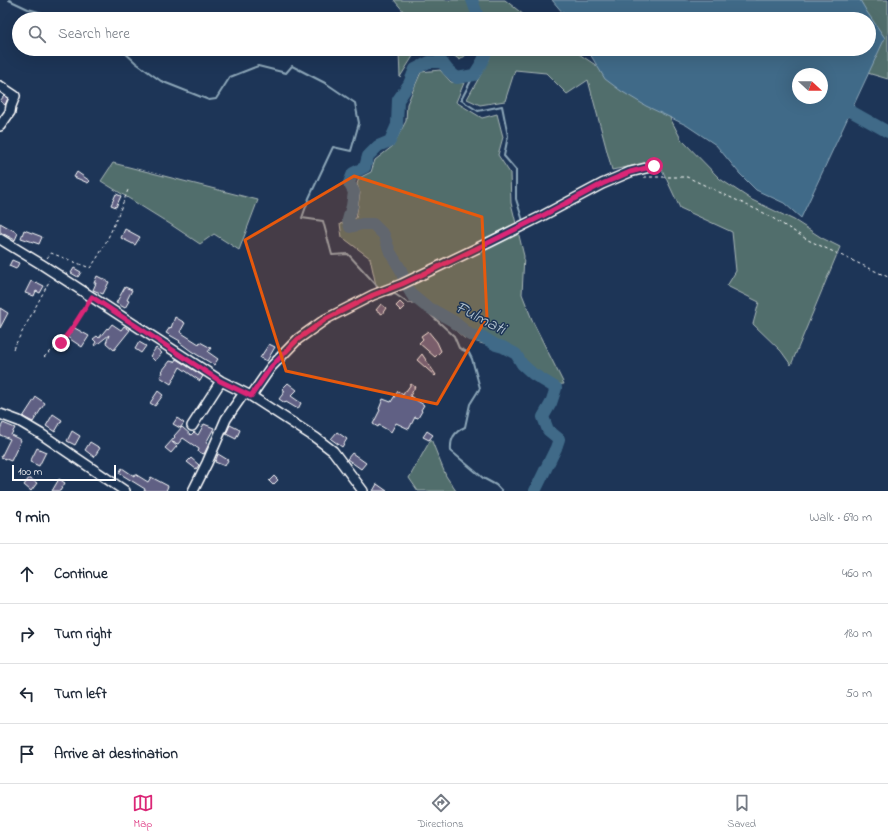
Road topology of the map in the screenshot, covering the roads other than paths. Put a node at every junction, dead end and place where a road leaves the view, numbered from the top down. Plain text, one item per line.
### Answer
1 (0, 86) edge
2 (0, 126) edge
3 (654, 166) dead end
4 (0, 239) edge
5 (220, 381) junction
6 (247, 394) junction
7 (0, 414) edge
8 (192, 426) dead end
9 (125, 491) edge
10 (193, 491) edge
11 (363, 491) edge

1 - 2 street
3 - 6 street
4 - 5 street
5 - 6 street
5 - 8 street
6 - 10 street
6 - 11 street
7 - 9 street

